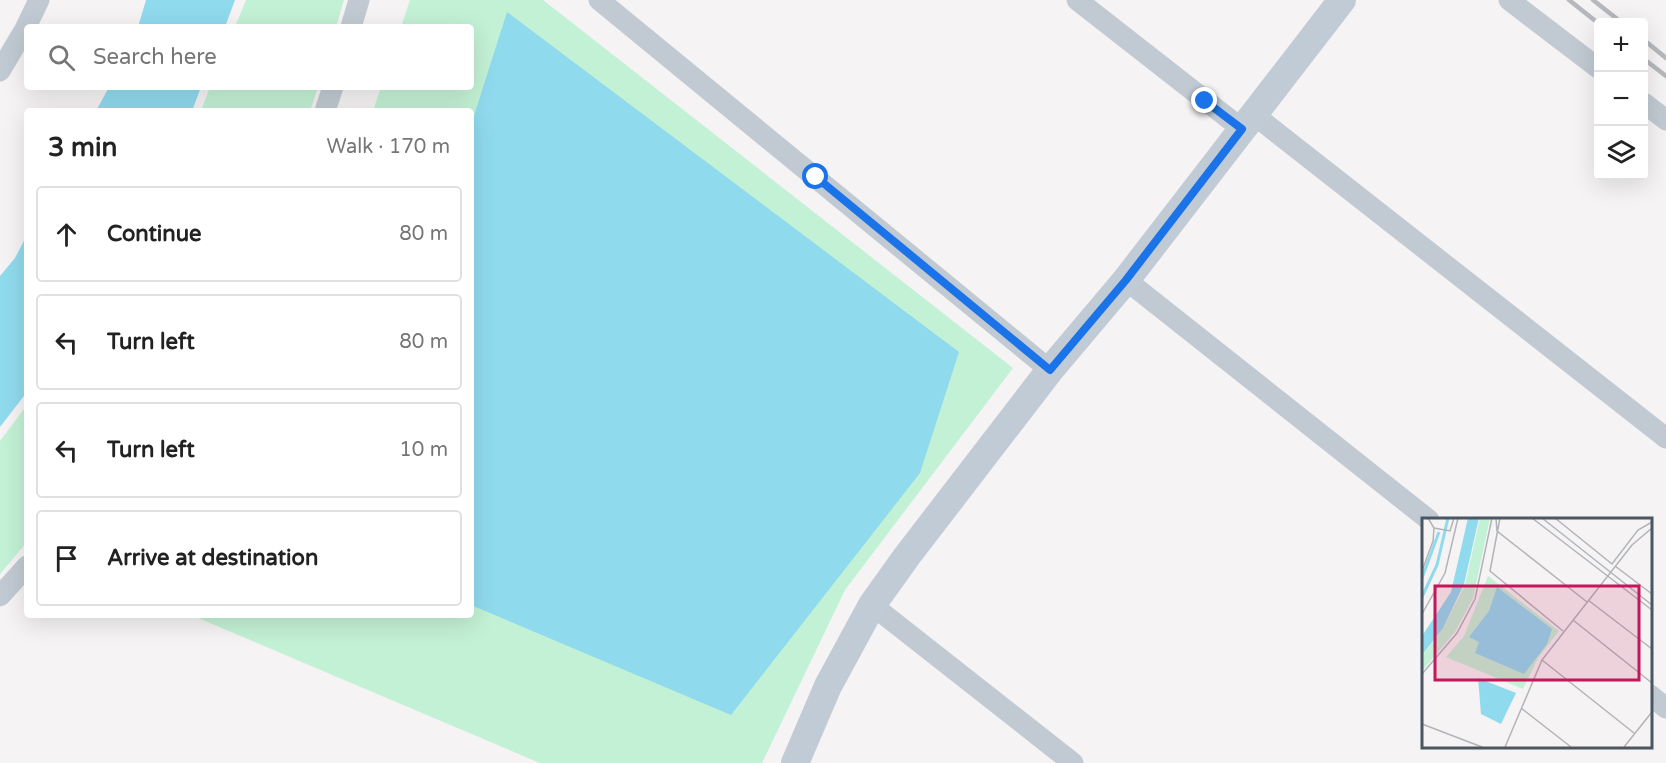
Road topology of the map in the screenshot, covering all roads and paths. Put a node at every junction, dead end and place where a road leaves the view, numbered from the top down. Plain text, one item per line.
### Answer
1 (39, 0) edge
2 (359, 0) edge
3 (599, 0) edge
4 (1077, 0) edge
5 (1342, 0) edge
6 (1509, 0) edge
7 (27, 24) edge
8 (352, 24) edge
9 (24, 31) edge
10 (1594, 64) edge
11 (0, 70) edge
12 (332, 90) edge
13 (1648, 106) edge
14 (326, 108) edge
15 (1666, 120) edge
16 (1247, 122) junction
17 (1126, 280) junction
18 (1050, 370) junction
19 (1666, 438) edge
20 (1426, 518) edge
21 (24, 569) edge
22 (0, 596) edge
23 (872, 605) junction
24 (1651, 696) edge
25 (1666, 708) edge
26 (795, 763) edge
27 (1073, 763) edge

1 - 7 street
2 - 8 street
3 - 18 street
4 - 16 street
5 - 16 street
6 - 10 street
9 - 11 street
12 - 14 street
13 - 15 street
16 - 17 street
16 - 19 street
17 - 18 street
17 - 20 street
18 - 23 street
21 - 22 street
23 - 26 street
23 - 27 street
24 - 25 street

